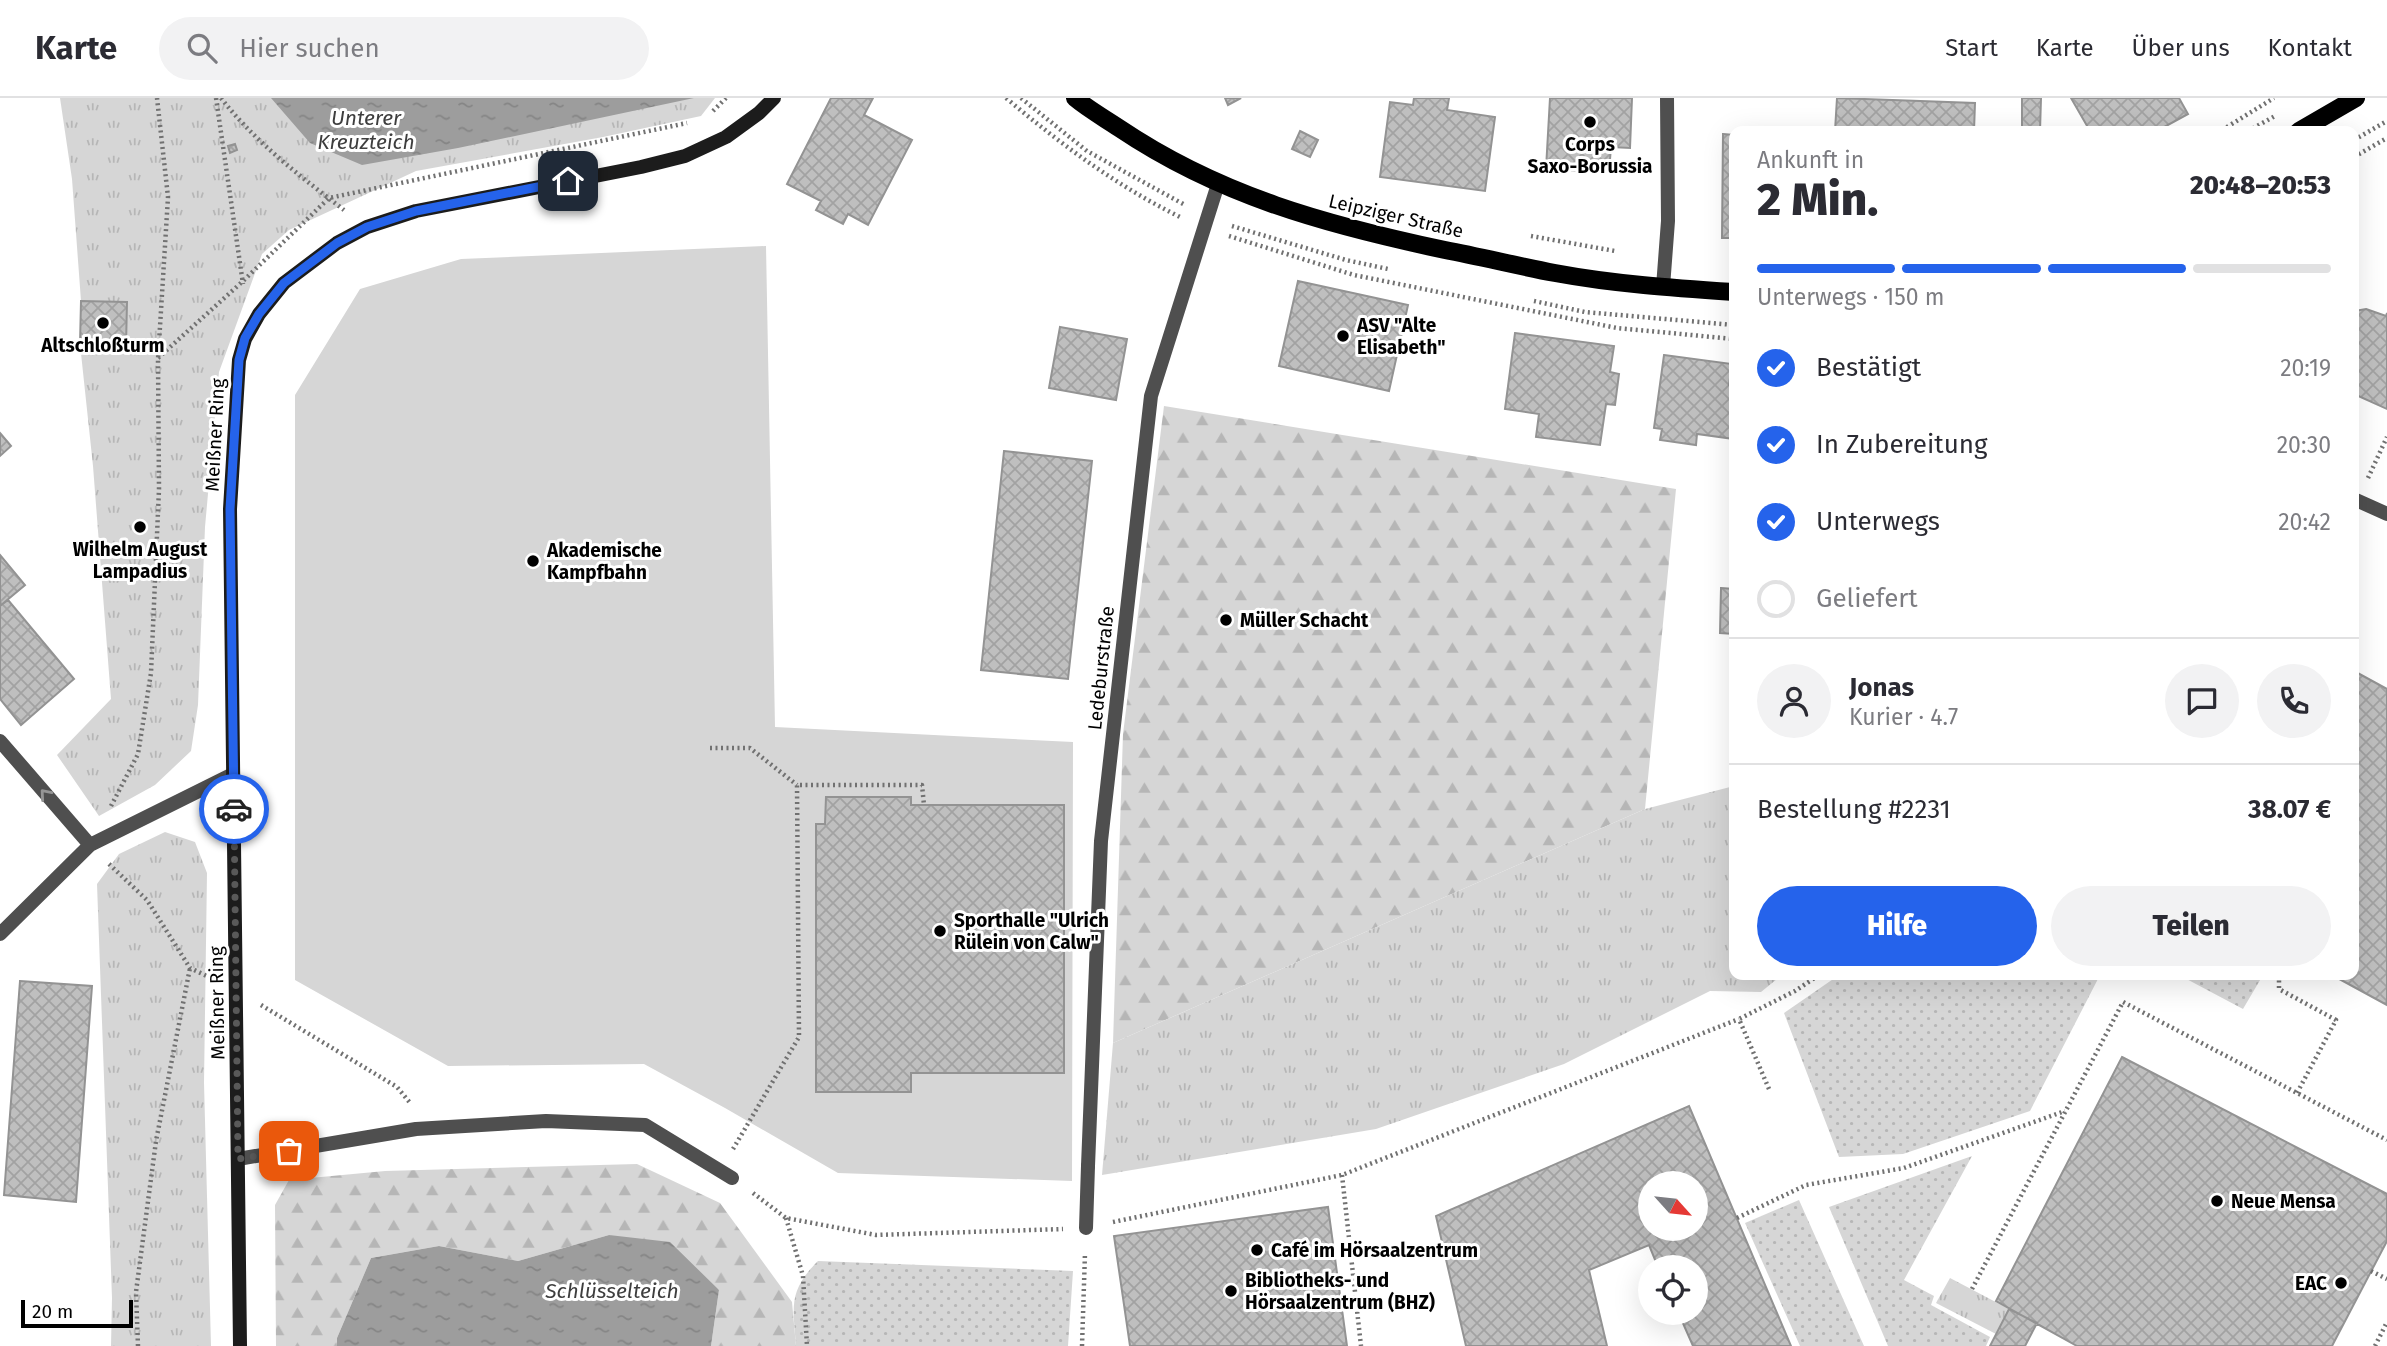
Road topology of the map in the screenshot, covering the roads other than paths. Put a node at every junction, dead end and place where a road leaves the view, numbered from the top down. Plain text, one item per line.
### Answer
1 (774, 98) edge
2 (1075, 98) edge
3 (1667, 98) edge
4 (2356, 98) edge
5 (2308, 126) edge
6 (1218, 184) junction
7 (1663, 287) junction
8 (1729, 292) edge
9 (2359, 501) edge
10 (2387, 514) edge
11 (0, 741) edge
12 (233, 774) junction
13 (90, 845) junction
14 (0, 934) edge
15 (238, 1159) junction
16 (727, 1175) road end
17 (1086, 1228) road end
18 (240, 1346) edge

1 - 12 main road, Meißner Ring
2 - 6 main road, Leipziger Straße
3 - 7 street
4 - 5 main road
6 - 7 main road, Leipziger Straße
6 - 17 street, Ledeburstraße
7 - 8 main road, Leipziger Straße
9 - 10 street
13 -> 11 street
12 - 13 street
12 - 15 main road, Meißner Ring
13 - 14 street
15 - 16 street
15 - 18 main road, Meißner Ring

